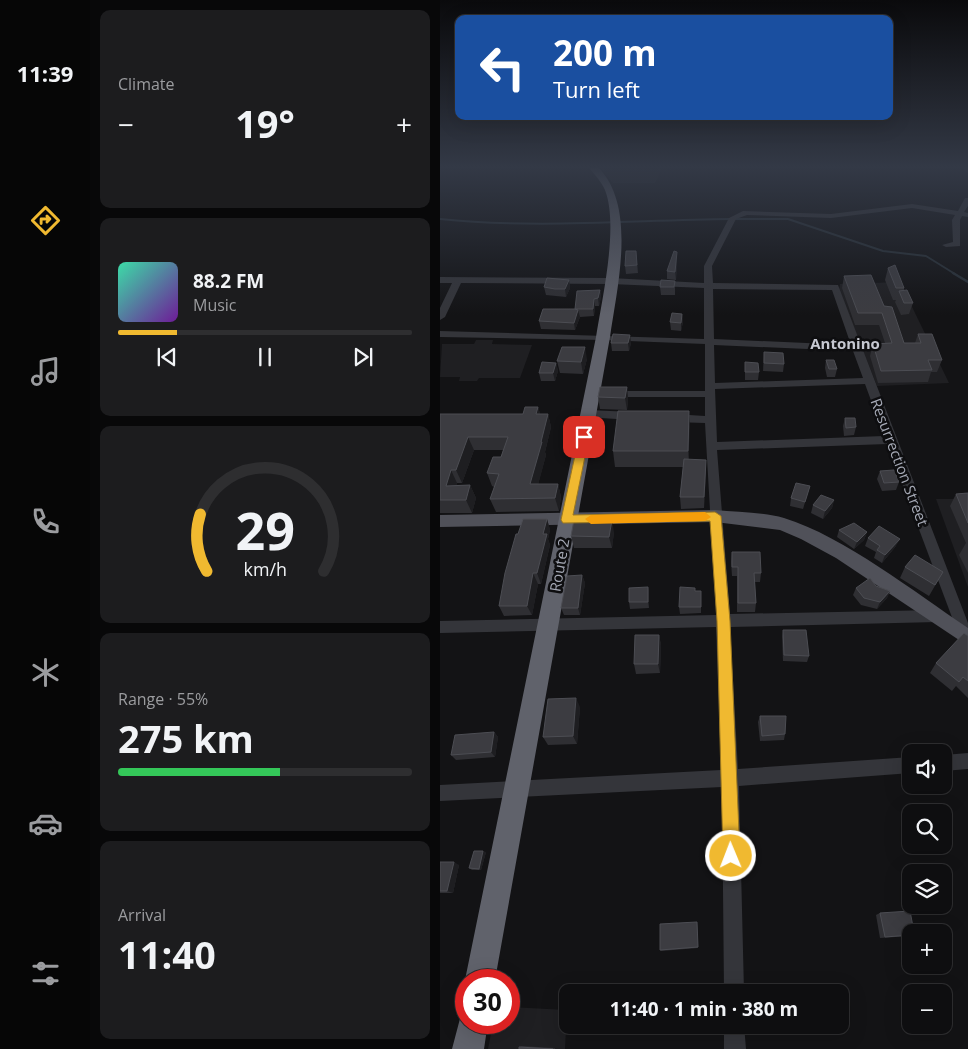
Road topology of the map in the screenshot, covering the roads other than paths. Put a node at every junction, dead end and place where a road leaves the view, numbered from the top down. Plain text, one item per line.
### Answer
1 (613, 217) edge
2 (735, 217) edge
3 (961, 217) edge
4 (946, 245) dead end
5 (440, 280) edge
6 (458, 280) junction
7 (611, 281) junction
8 (709, 286) junction
9 (440, 317) edge
10 (440, 334) edge
11 (603, 337) junction
12 (710, 340) junction
13 (856, 348) junction
14 (868, 381) junction
15 (710, 390) junction
16 (592, 394) junction
17 (588, 414) junction
18 (644, 417) edge
19 (663, 418) edge
20 (710, 420) junction
21 (893, 440) junction
22 (711, 446) junction
23 (715, 516) junction
24 (567, 520) junction
25 (440, 521) edge
26 (937, 616) junction
27 (723, 621) junction
28 (548, 624) junction
29 (440, 627) edge
30 (967, 637) edge
31 (968, 762) edge
32 (952, 763) edge
33 (902, 766) edge
34 (730, 778) junction
35 (515, 788) junction
36 (440, 793) edge
37 (482, 969) edge
38 (734, 984) edge
39 (471, 1034) edge
40 (734, 1034) edge
41 (468, 1049) edge
42 (735, 1049) edge

1 - 7 highway, Route 2
2 - 8 street
3 - 4 street
5 - 6 street
6 - 7 street
6 - 9 street
7 - 8 street
7 - 11 highway, Route 2
8 - 12 street
8 - 13 street, Resurrection Street
10 - 11 street
11 - 12 street
11 - 16 highway, Route 2
12 - 13 street
12 - 15 street
13 - 14 street, Resurrection Street
14 - 15 street
14 - 21 street, Resurrection Street
15 - 16 street
15 - 20 street
16 - 17 highway, Route 2
17 - 18 street
17 - 24 highway, Route 2
19 - 20 street
20 - 22 street
21 - 22 street
21 - 30 street, Resurrection Street
22 - 23 street
23 - 24 main road
23 - 26 main road
23 - 27 street
24 - 25 main road
24 - 28 highway, Route 2
26 - 27 street
26 - 30 main road
27 - 28 street
27 - 34 street
28 - 29 street
28 - 35 highway, Route 2
31 - 32 street
33 - 34 street
34 - 35 street
34 - 38 street
35 - 36 street
35 - 37 highway, Route 2
39 - 41 highway
40 - 42 street

